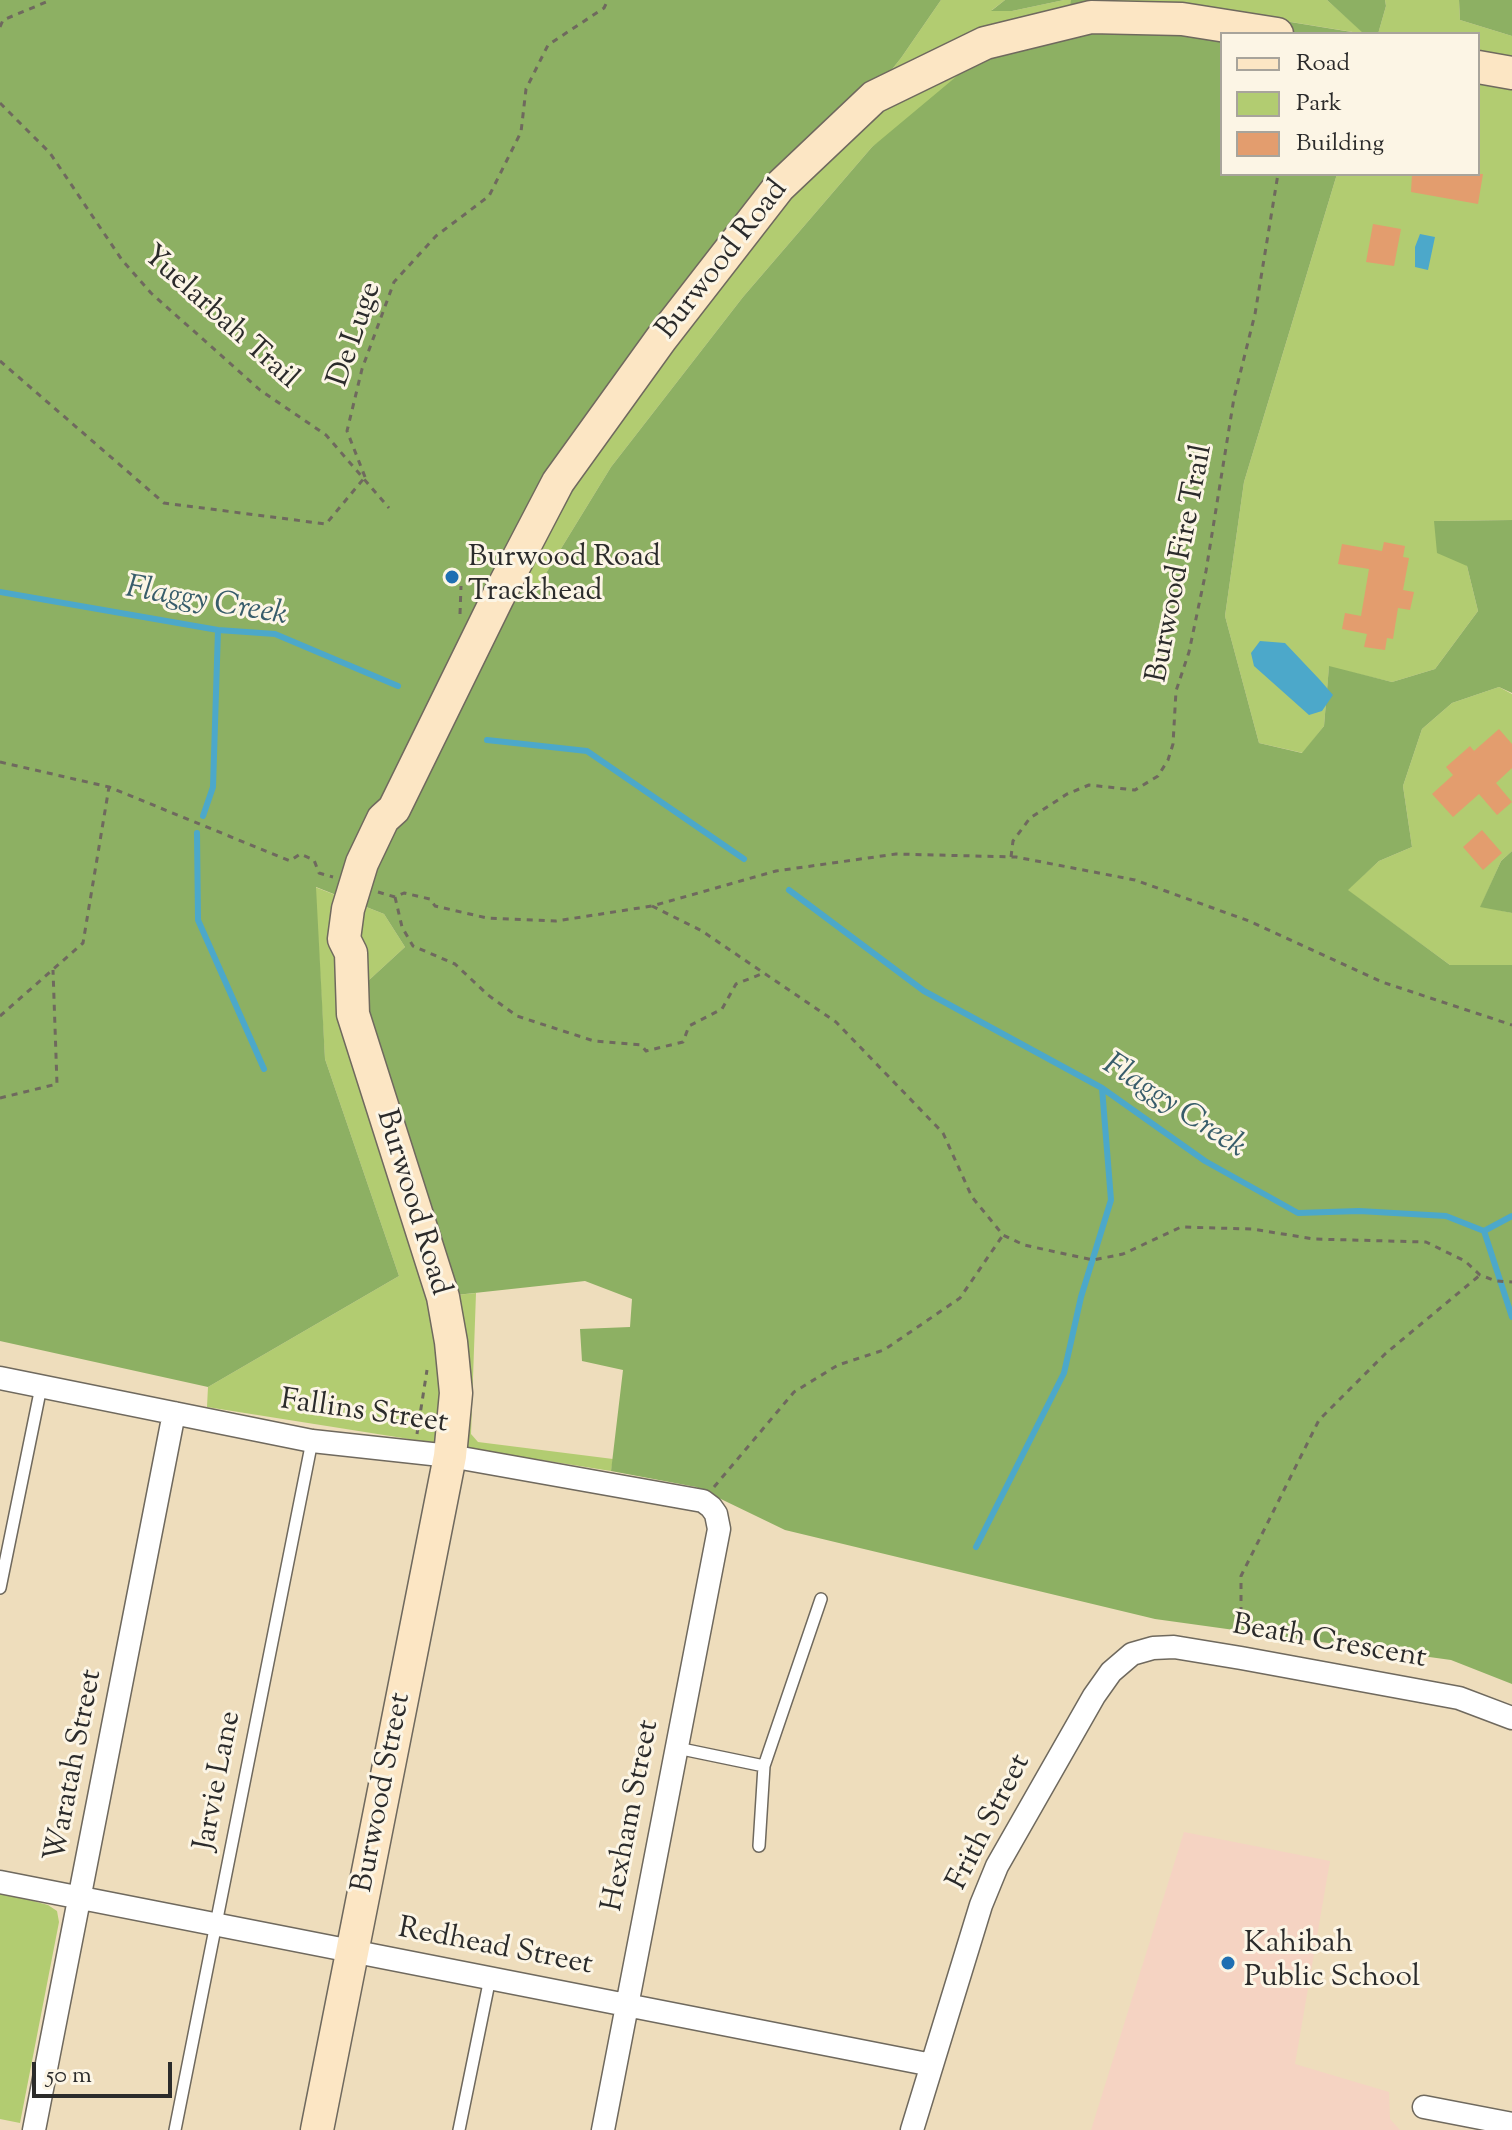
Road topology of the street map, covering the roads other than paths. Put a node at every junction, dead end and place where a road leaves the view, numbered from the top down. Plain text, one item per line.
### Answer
1 (1090, 9) edge
2 (1264, 32) edge
3 (1480, 67) edge
4 (1512, 73) edge
5 (0, 1378) edge
6 (41, 1387) junction
7 (174, 1413) junction
8 (312, 1441) junction
9 (450, 1456) junction
10 (709, 1507) joint
11 (0, 1588) edge
12 (821, 1599) dead end
13 (1132, 1654) joint
14 (1512, 1718) edge
15 (677, 1748) junction
16 (764, 1766) junction
17 (759, 1846) dead end
18 (0, 1882) edge
19 (81, 1899) junction
20 (216, 1925) junction
21 (352, 1952) junction
22 (490, 1978) junction
23 (627, 2005) junction
24 (932, 2065) junction
25 (1424, 2107) dead end
26 (1512, 2124) edge
27 (34, 2130) edge
28 (175, 2130) edge
29 (317, 2130) edge
30 (459, 2130) edge
31 (603, 2130) edge
32 (912, 2130) edge

1 - 2 main road, Burwood Road
1 - 9 main road, Burwood Road
3 - 4 main road
5 - 6 street, Fallins Street
6 - 7 street, Fallins Street
6 - 11 lane
7 - 8 street, Fallins Street
7 - 19 street, Waratah Street
8 - 9 street, Fallins Street
8 - 20 lane, Jarvie Lane
9 - 10 street, Fallins Street
9 - 21 main road, Burwood Street
10 - 15 street, Hexham Street
12 - 16 lane
13 - 14 street, Beath Crescent
13 - 24 street, Frith Street
15 - 16 lane
15 - 23 street, Hexham Street
16 - 17 lane
18 - 19 street, Redhead Street
19 - 20 street, Redhead Street
19 - 27 street, Waratah Street
20 - 21 street, Redhead Street
20 - 28 lane, Jarvie Lane
21 - 22 street, Redhead Street
21 - 29 main road, Burwood Street
22 - 23 street, Redhead Street
22 - 30 lane
23 - 24 street, Redhead Street
23 - 31 street, Hexham Street
24 - 32 street, Frith Street
25 - 26 street

